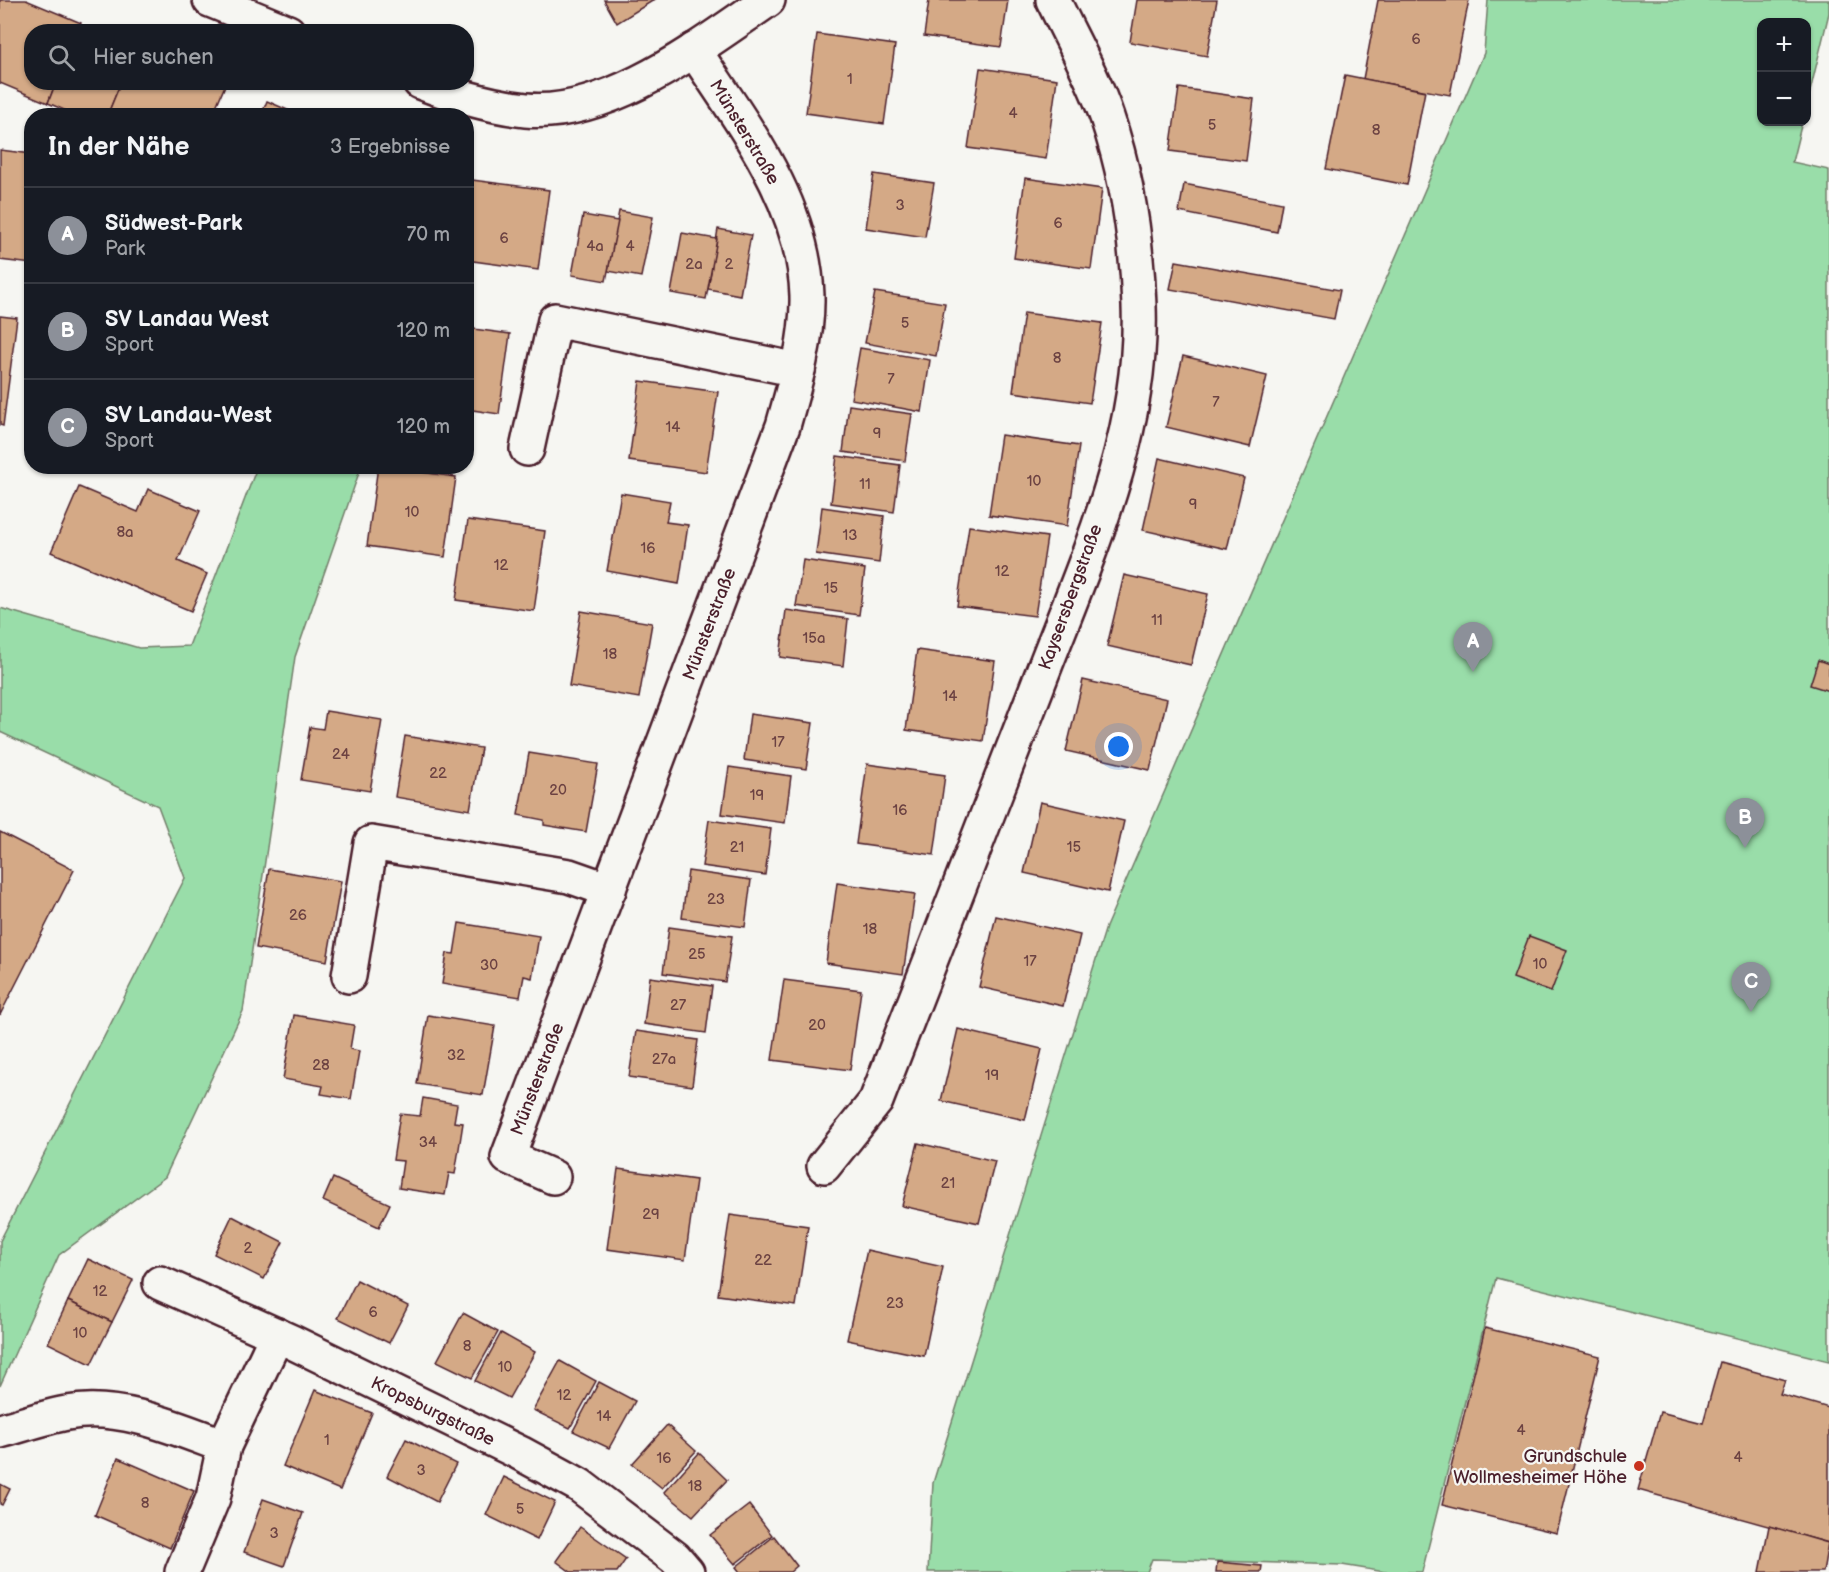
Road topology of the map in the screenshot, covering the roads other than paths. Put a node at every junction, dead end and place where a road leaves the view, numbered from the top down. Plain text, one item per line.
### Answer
1 (210, 0) edge
2 (768, 0) edge
3 (1053, 0) edge
4 (268, 24) edge
5 (694, 50) junction
6 (446, 90) edge
7 (798, 370) junction
8 (527, 449) dead end
9 (609, 890) junction
10 (349, 976) dead end
11 (824, 1166) dead end
12 (553, 1177) dead end
13 (160, 1283) dead end
14 (277, 1335) junction
15 (0, 1431) edge
16 (224, 1446) junction
17 (182, 1572) edge
18 (687, 1572) edge

1 - 4 street
2 - 5 street
3 - 11 street, Kaysersbergstraße
5 - 6 street
5 - 7 street, Münsterstraße
7 - 8 street
7 - 9 street, Münsterstraße
9 - 10 street
9 - 12 street, Münsterstraße
13 - 14 street, Kropsburgstraße
14 - 16 street
14 - 18 street, Kropsburgstraße
15 - 16 street
16 - 17 street

